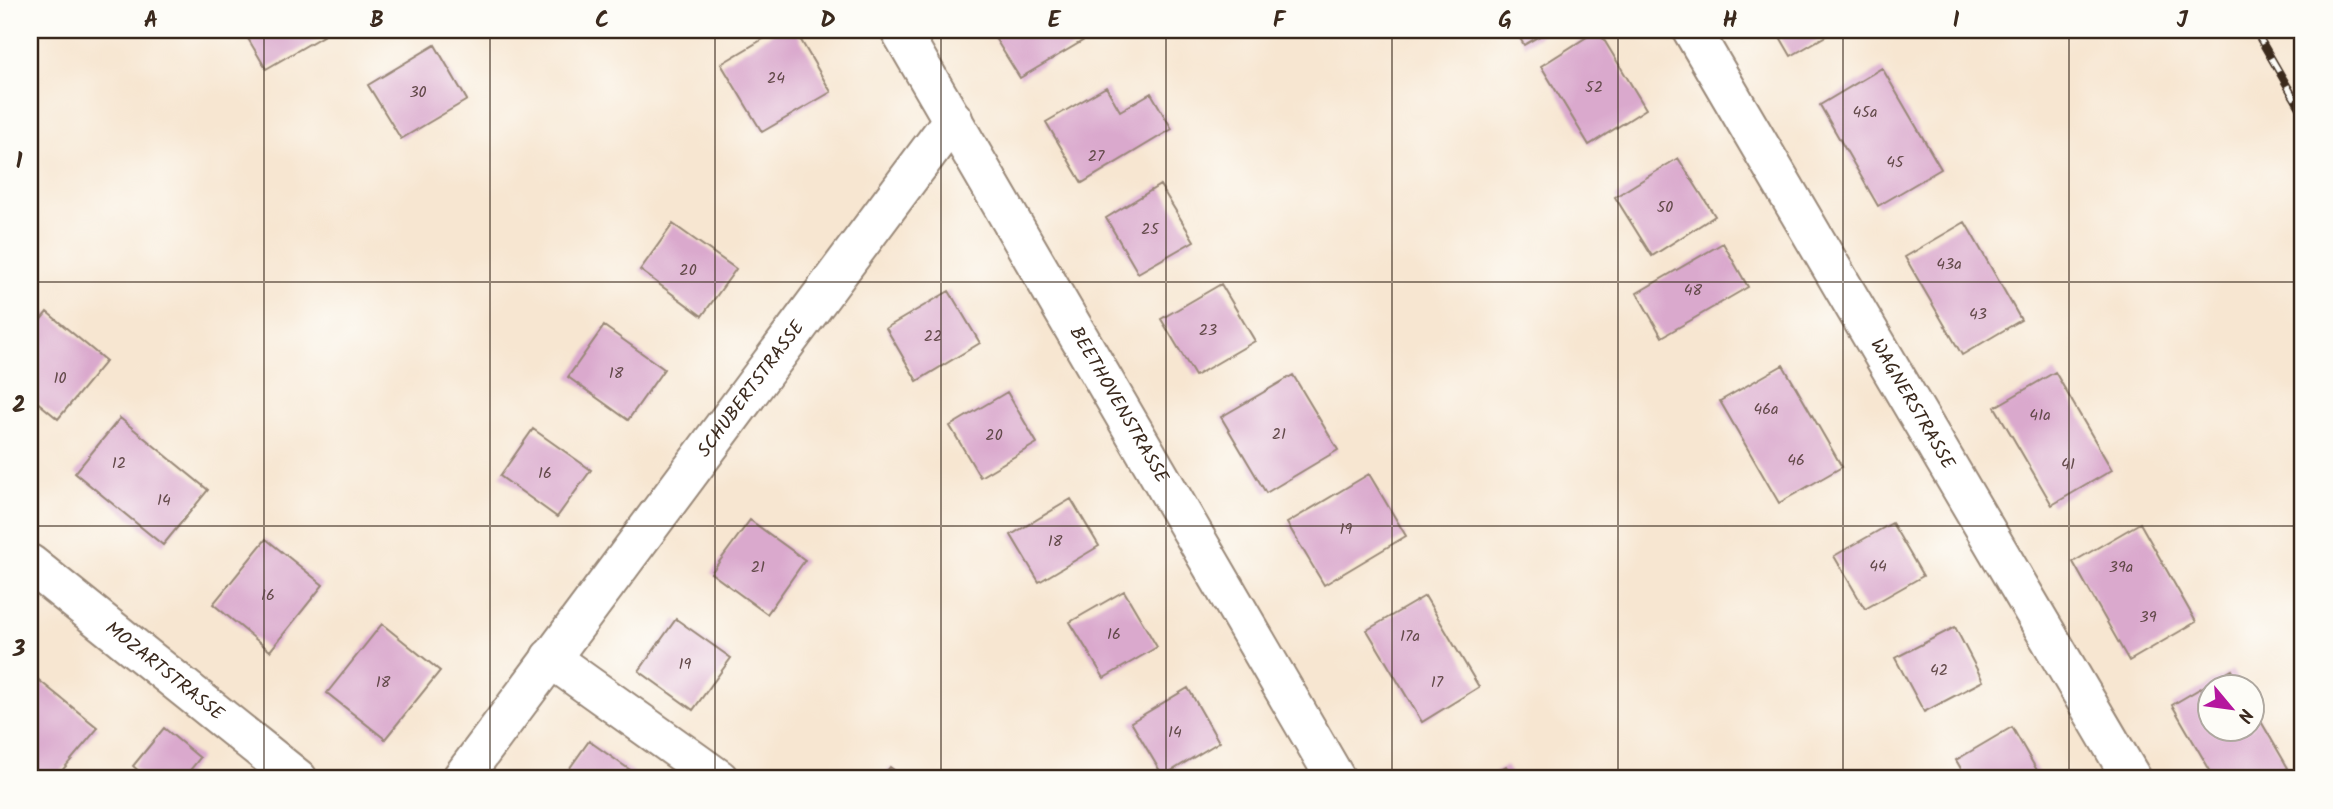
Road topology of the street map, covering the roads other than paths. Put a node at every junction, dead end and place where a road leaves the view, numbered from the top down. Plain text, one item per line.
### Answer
1 (900, 30) edge
2 (1692, 30) edge
3 (953, 119) junction
4 (30, 564) edge
5 (550, 658) junction
6 (298, 779) edge
7 (461, 779) edge
8 (719, 779) edge
9 (1336, 779) edge
10 (2132, 779) edge

1 - 3 street, BEETHOVENSTRASSE
2 - 10 street, WAGNERSTRASSE
3 - 5 street, SCHUBERTSTRASSE
3 - 9 street, BEETHOVENSTRASSE
4 - 6 street, MOZARTSTRASSE
5 - 7 street, SCHUBERTSTRASSE
5 - 8 street

